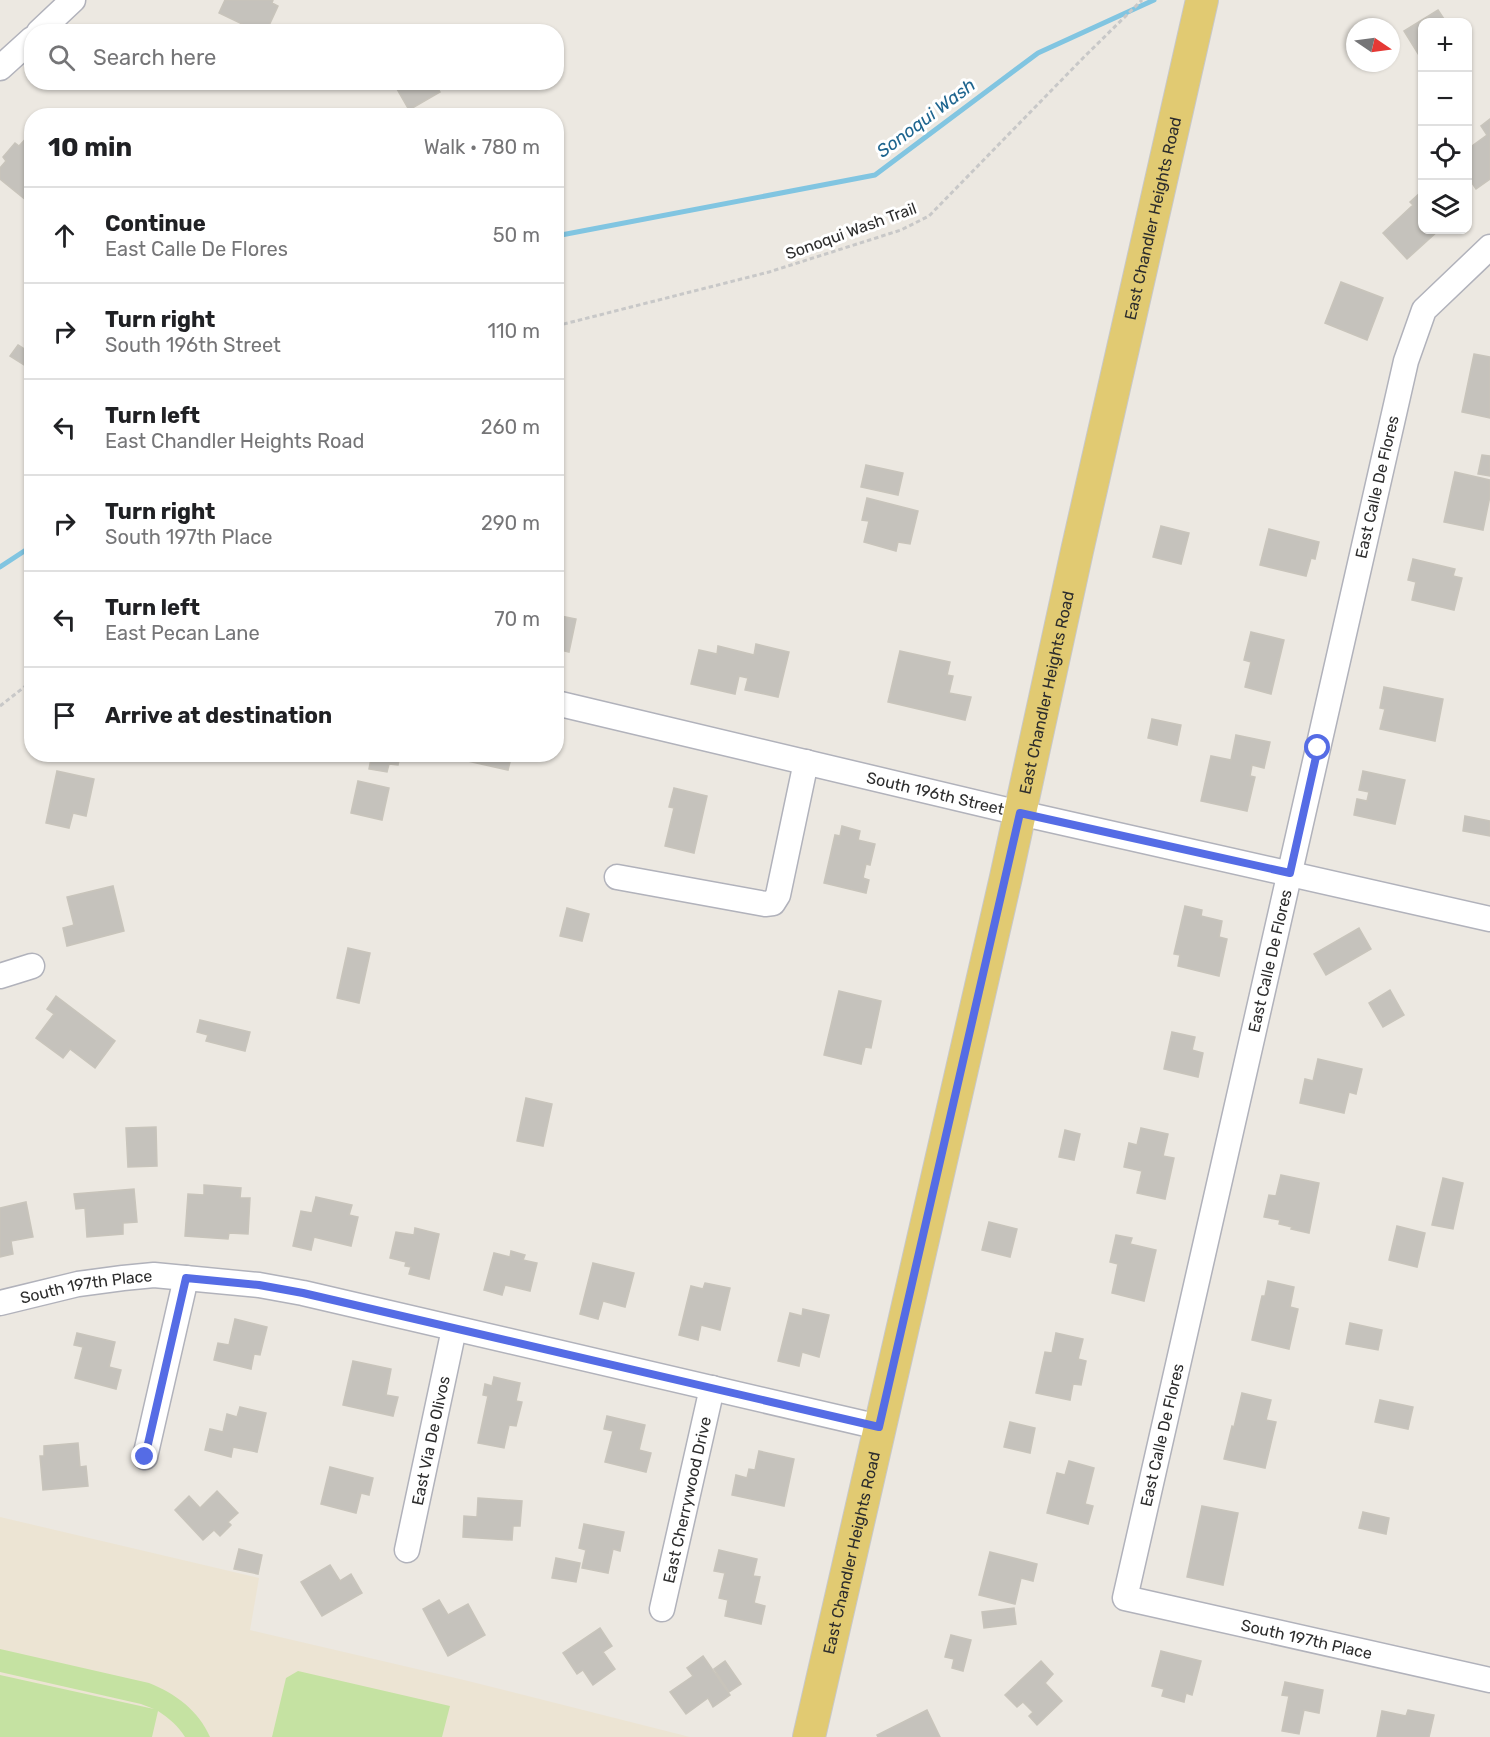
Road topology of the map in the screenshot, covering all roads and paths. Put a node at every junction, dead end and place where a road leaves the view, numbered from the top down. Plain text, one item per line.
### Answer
1 (73, 0) edge
2 (1142, 0) edge
3 (1202, 0) edge
4 (48, 24) edge
5 (24, 46) edge
6 (0, 68) edge
7 (1490, 247) edge
8 (564, 324) edge
9 (24, 687) edge
10 (564, 705) edge
11 (0, 706) edge
12 (806, 762) junction
13 (1020, 813) junction
14 (1290, 873) junction
15 (617, 877) dead end
16 (1490, 919) edge
17 (32, 966) dead end
18 (0, 976) edge
19 (186, 1278) junction
20 (0, 1303) edge
21 (454, 1329) junction
22 (712, 1388) junction
23 (879, 1427) junction
24 (145, 1457) dead end
25 (407, 1551) dead end
26 (1125, 1598) joint
27 (662, 1609) dead end
28 (1490, 1680) edge
29 (809, 1737) edge

1 - 4 street
2 - 8 path, Sonoqui Wash Trail
3 - 13 main road, East Chandler Heights Road
5 - 6 street
7 - 14 street, East Calle De Flores
9 - 11 path
10 - 12 street, South 196th Street
12 - 13 street, South 196th Street
12 - 15 street
13 - 14 street, South 196th Street
13 - 23 main road, East Chandler Heights Road
14 - 16 street, South 196th Street
14 - 26 street, East Calle De Flores
17 - 18 street
19 - 20 street, South 197th Place
19 - 21 street, South 197th Place
19 - 24 street
21 - 22 street, South 197th Place
21 - 25 street, East Via De Olivos
22 - 23 street, South 197th Place
22 - 27 street, East Cherrywood Drive
23 - 29 main road, East Chandler Heights Road
26 - 28 street, South 197th Place

